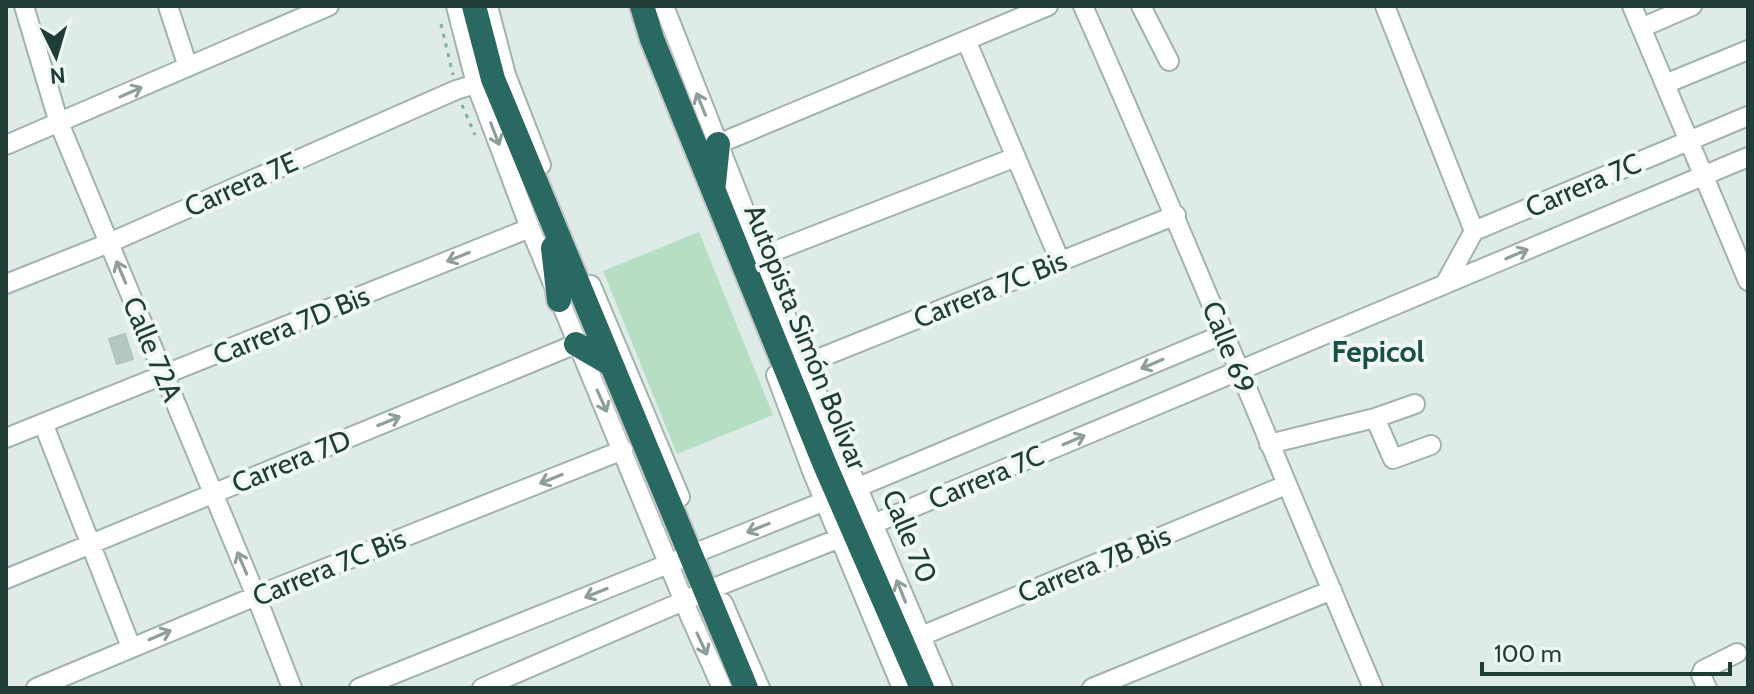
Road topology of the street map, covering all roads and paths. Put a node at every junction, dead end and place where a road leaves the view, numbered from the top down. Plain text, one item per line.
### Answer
1 (168, 6) edge
2 (329, 6) edge
3 (456, 6) edge
4 (474, 6) edge
5 (488, 6) edge
6 (631, 6) edge
7 (642, 6) edge
8 (664, 6) edge
9 (1048, 6) edge
10 (1083, 6) edge
11 (1141, 6) edge
12 (1385, 6) edge
13 (1632, 6) edge
14 (1692, 6) edge
15 (24, 7) edge
16 (303, 11) edge
17 (6, 15) edge
18 (1641, 28) junction
19 (966, 40) junction
20 (1748, 50) edge
21 (1169, 61) dead end
22 (188, 67) junction
23 (476, 84) junction
24 (1665, 84) junction
25 (1748, 116) edge
26 (59, 123) junction
27 (1688, 141) junction
28 (718, 144) junction
29 (6, 145) edge
30 (1016, 157) junction
31 (1748, 157) edge
32 (1705, 175) junction
33 (714, 189) junction
34 (1176, 215) junction
35 (540, 225) junction
36 (728, 227) junction
37 (1474, 231) junction
38 (109, 243) junction
39 (762, 256) junction
40 (1060, 261) junction
41 (1748, 281) edge
42 (6, 284) edge
43 (1445, 284) junction
44 (559, 300) joint
45 (1224, 334) junction
46 (576, 344) junction
47 (805, 364) junction
48 (612, 365) junction
49 (1239, 371) junction
50 (164, 375) junction
51 (1415, 404) dead end
52 (1375, 418) junction
53 (43, 423) junction
54 (6, 438) edge
55 (1269, 444) junction
56 (1431, 445) dead end
57 (623, 450) junction
58 (1286, 485) junction
59 (213, 493) junction
60 (840, 495) junction
61 (856, 532) junction
62 (91, 543) junction
63 (687, 556) junction
64 (6, 579) edge
65 (1332, 590) junction
66 (701, 593) junction
67 (256, 596) junction
68 (911, 640) junction
69 (131, 647) junction
70 (1737, 653) dead end
71 (36, 688) edge
72 (292, 688) edge
73 (359, 688) edge
74 (482, 688) edge
75 (722, 688) edge
76 (746, 688) edge
77 (760, 688) edge
78 (902, 688) edge
79 (922, 688) edge
80 (943, 688) edge
81 (1092, 688) edge
82 (1373, 688) edge
83 (1707, 688) edge

1 - 22 street
2 - 16 street
3 - 23 street
4 - 35 highway
5 - 63 street
6 - 60 street
7 - 33 highway, Autopista Simón Bolívar
28 -> 8 street, Calle 70
9 - 19 street
10 - 34 street, Calle 69
11 - 21 street
12 - 37 street
13 - 18 street
14 - 18 street
15 - 17 street
15 - 26 street, Calle 72A
16 - 22 street
18 - 24 street
19 - 28 street
19 - 30 street
20 - 24 street
26 -> 22 street
23 -> 35 street
23 - 38 street, Carrera 7E
24 - 27 street
25 - 27 street, Carrera 7C
26 - 29 street
26 - 38 street, Calle 72A
27 - 32 street
27 - 37 street, Carrera 7C
28 - 33 highway
28 - 39 street, Calle 70
30 - 39 street
30 - 40 street
31 - 32 street, Carrera 7C
32 - 41 street
43 -> 32 street, Carrera 7C
33 - 36 highway, Autopista Simón Bolívar
34 - 40 street, Carrera 7C Bis
34 - 45 street, Calle 69
35 - 44 highway
35 - 48 highway
35 -> 50 street, Carrera 7D Bis
36 - 39 highway
36 - 60 highway, Autopista Simón Bolívar
37 - 43 street
38 - 42 street, Carrera 7E
50 -> 38 street, Calle 72A
39 - 47 street, Calle 70
40 - 47 street, Carrera 7C Bis
43 - 49 street, Carrera 7C
44 - 46 street
45 - 49 street, Calle 69
45 -> 60 street, Carrera 7C
46 - 48 highway
46 -> 57 street
59 -> 46 street, Carrera 7D
47 - 60 street, Calle 70
48 - 63 highway
49 - 55 street, Calle 69
61 -> 49 street, Carrera 7C
50 - 53 street, Carrera 7D Bis
50 - 59 street, Calle 72A
51 - 52 street
52 - 55 street
52 - 56 street
53 - 54 street, Carrera 7D Bis
53 - 62 street
55 - 58 street, Calle 69
57 - 63 street
57 -> 67 street, Carrera 7C Bis
58 - 65 street, Calle 69
58 - 68 street, Carrera 7B Bis
59 - 62 street, Carrera 7D
67 -> 59 street, Calle 72A
60 - 61 highway, Autopista Simón Bolívar
60 -> 63 street, Carrera 7C
61 - 66 street, Carrera 7C
68 -> 61 highway, Autopista Simón Bolívar
61 - 78 street
62 - 64 street, Carrera 7D
62 - 69 street
63 - 66 highway
63 -> 73 street, Carrera 7C
65 - 81 street
65 - 82 street, Calle 69
66 - 74 street, Carrera 7C
66 -> 75 street
66 - 76 highway
66 - 77 street
69 -> 67 street, Carrera 7C Bis
67 - 72 street, Calle 72A
68 - 79 highway, Autopista Simón Bolívar
68 - 80 street
69 - 71 street, Carrera 7C Bis
70 - 83 street

